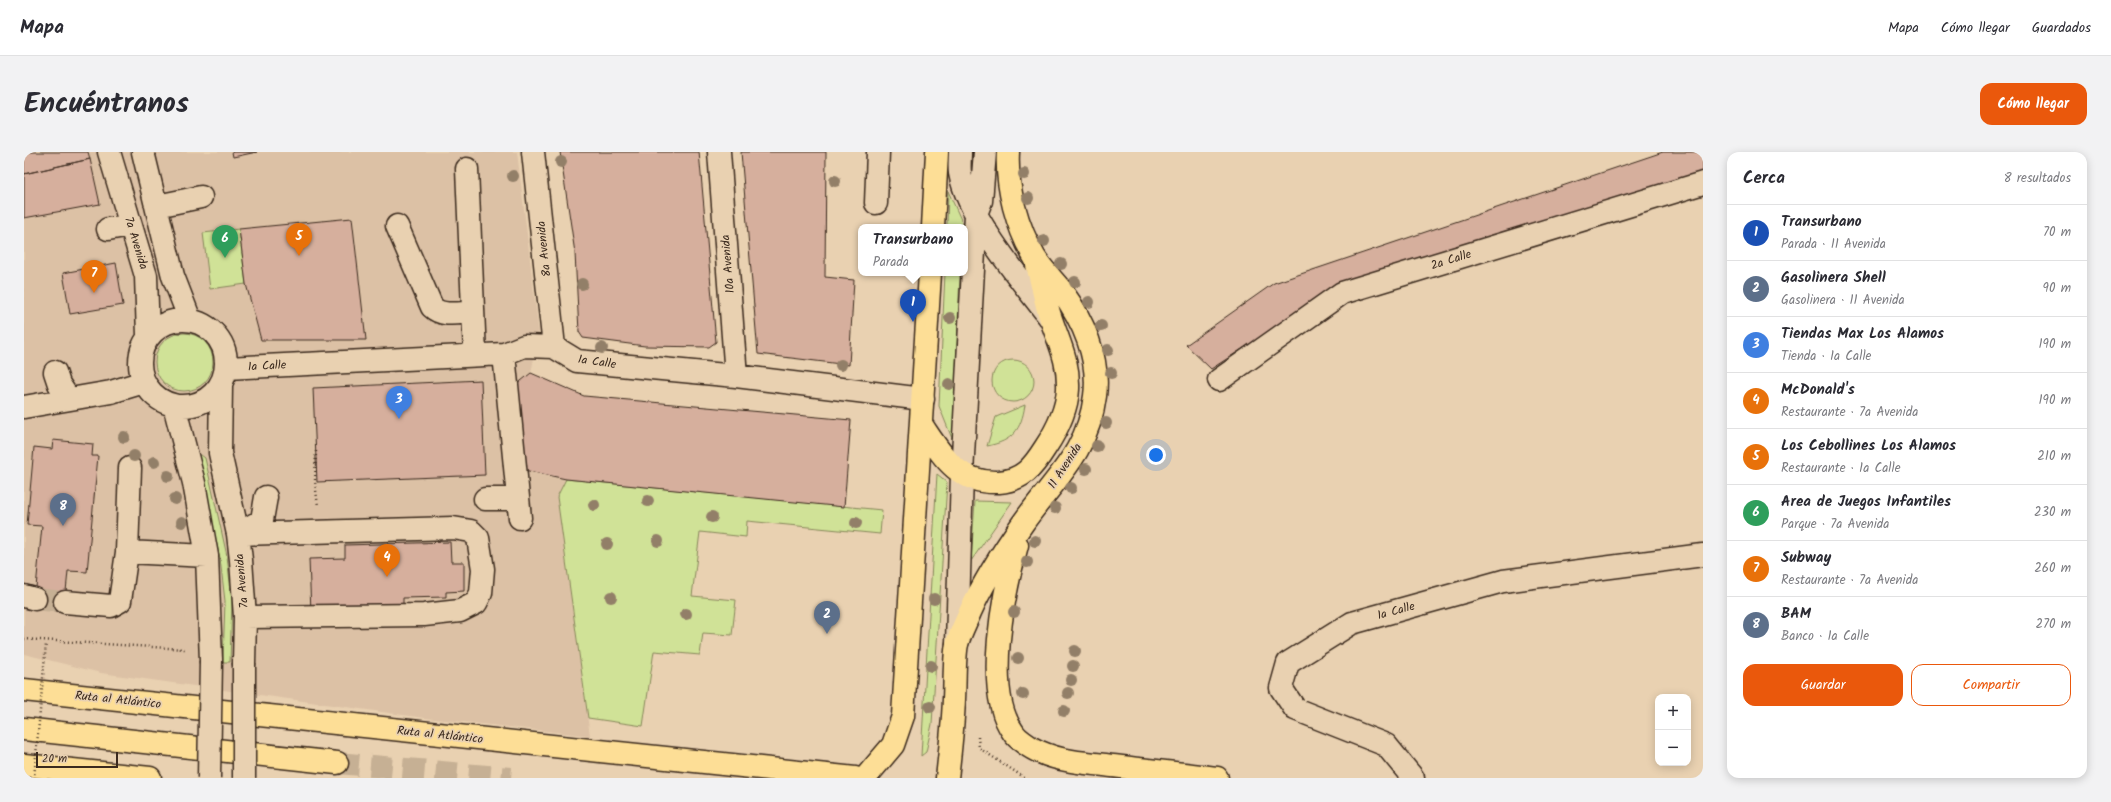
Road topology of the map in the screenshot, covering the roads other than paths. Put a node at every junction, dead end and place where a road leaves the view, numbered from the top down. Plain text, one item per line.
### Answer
1 (109, 152) edge
2 (143, 152) edge
3 (534, 152) edge
4 (719, 152) edge
5 (878, 152) edge
6 (937, 152) edge
7 (960, 152) edge
8 (985, 152) edge
9 (1008, 152) edge
10 (467, 169) dead end
11 (1703, 183) edge
12 (201, 197) dead end
13 (876, 203) dead end
14 (157, 206) junction
15 (976, 214) junction
16 (932, 224) edge
17 (130, 225) junction
18 (396, 226) dead end
19 (108, 229) dead end
20 (1036, 258) junction
21 (930, 276) edge
22 (472, 312) junction
23 (1050, 318) junction
24 (190, 320) junction
25 (148, 336) junction
26 (554, 347) junction
27 (504, 354) junction
28 (475, 355) junction
29 (55, 372) dead end
30 (736, 376) junction
31 (224, 377) junction
32 (1219, 380) dead end
33 (144, 382) junction
34 (69, 399) junction
35 (923, 399) junction
36 (174, 405) junction
37 (25, 411) edge
38 (921, 424) junction
39 (130, 468) dead end
40 (962, 474) junction
41 (266, 497) dead end
42 (485, 499) dead end
43 (1024, 522) junction
44 (238, 534) junction
45 (127, 552) junction
46 (1703, 555) edge
47 (207, 556) junction
48 (65, 602) tunnel mouth
49 (245, 617) junction
50 (957, 644) junction
51 (24, 690) edge
52 (24, 729) edge
53 (337, 763) tunnel mouth
54 (24, 765) edge
55 (85, 775) edge
56 (150, 778) edge
57 (209, 778) edge
58 (244, 778) edge
59 (855, 778) edge
60 (865, 778) edge
61 (947, 778) edge
62 (1217, 778) edge
63 (1413, 778) edge

1 - 17 street, 7a Avenida
2 - 14 street
3 - 26 street, 8a Avenida
4 - 30 street, 10a Avenida
5 - 13 street
6 - 16 main road
7 - 15 street
8 - 15 street
9 - 20 main road, 11 Avenida
10 - 22 street
11 - 32 street, 2a Calle
12 - 14 street
14 - 24 street
15 - 23 street
15 - 40 street
17 - 19 street
17 - 25 street, 7a Avenida
18 - 22 street
20 - 23 main road
20 - 43 main road, 11 Avenida
21 - 35 main road
22 - 28 street
23 - 40 main road
24 - 25 street
24 - 31 street
25 - 33 street
26 - 27 street, 1a Calle
26 - 30 street, 1a Calle
27 - 28 street, 1a Calle
27 - 42 street
28 - 31 street, 1a Calle
29 - 34 street
30 - 35 street, 1a Calle
31 - 36 street
31 - 44 street, 7a Avenida
33 - 34 street
33 - 36 street
34 - 37 street
35 - 38 main road
36 - 47 street
38 - 40 main road
38 - 60 main road
39 - 45 street
40 - 50 street
41 - 44 street
43 - 50 main road, 11 Avenida
43 - 62 main road
44 - 49 street, 7a Avenida
44 - 49 street
45 - 47 street
45 - 48 street
46 - 63 street, 1a Calle
47 - 57 street, bridge
49 - 58 street, 7a Avenida, bridge
50 - 61 main road, 11 Avenida
51 - 59 main road, Ruta al Atlántico
52 - 53 main road
54 - 55 main road
55 - 56 main road

